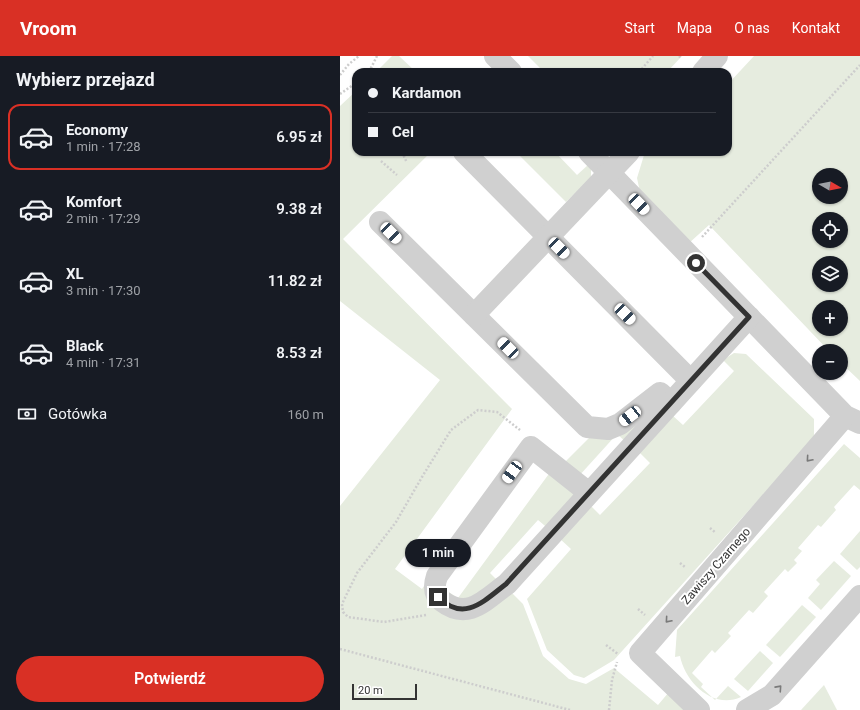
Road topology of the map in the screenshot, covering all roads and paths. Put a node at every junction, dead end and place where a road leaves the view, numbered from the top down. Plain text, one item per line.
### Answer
1 (359, 56) edge
2 (377, 56) edge
3 (654, 56) edge
4 (717, 56) edge
5 (860, 65) edge
6 (371, 68) edge
7 (644, 68) edge
8 (706, 68) edge
9 (340, 75) edge
10 (352, 86) edge
11 (340, 94) edge
12 (404, 156) edge
13 (468, 156) edge
14 (593, 156) edge
15 (625, 156) edge
16 (381, 161) dead end
17 (407, 163) dead end
18 (608, 173) junction
19 (397, 175) dead end
20 (380, 222) dead end
21 (548, 236) junction
22 (686, 252) junction
23 (474, 315) junction
24 (749, 317) junction
25 (691, 381) junction
26 (671, 403) junction
27 (847, 423) edge
28 (531, 447) junction
29 (589, 493) junction
30 (860, 596) edge
31 (460, 610) junction
32 (606, 645) dead end
33 (340, 649) edge
34 (621, 657) dead end
35 (617, 662) dead end
36 (570, 710) edge
37 (609, 710) edge
38 (699, 710) edge
39 (747, 710) edge

1 - 9 path
2 - 6 path
3 - 7 path
4 - 8 street
5 - 22 path
10 - 11 path
12 - 17 path
13 - 21 street
14 - 18 street, Zawiszy Czarnego
15 - 18 street
16 - 19 path
18 - 21 street
18 - 22 street, Zawiszy Czarnego
20 - 23 street
21 - 23 street
21 - 25 street
22 - 24 street, Zawiszy Czarnego
23 - 26 street
24 - 25 street
24 - 27 street, Zawiszy Czarnego
25 - 26 street
26 - 29 street
27 -> 38 street, Zawiszy Czarnego
28 - 29 street
28 - 31 street
28 - 31 path
29 - 31 street
39 -> 30 street
32 - 34 path
33 - 36 path
35 - 37 path

